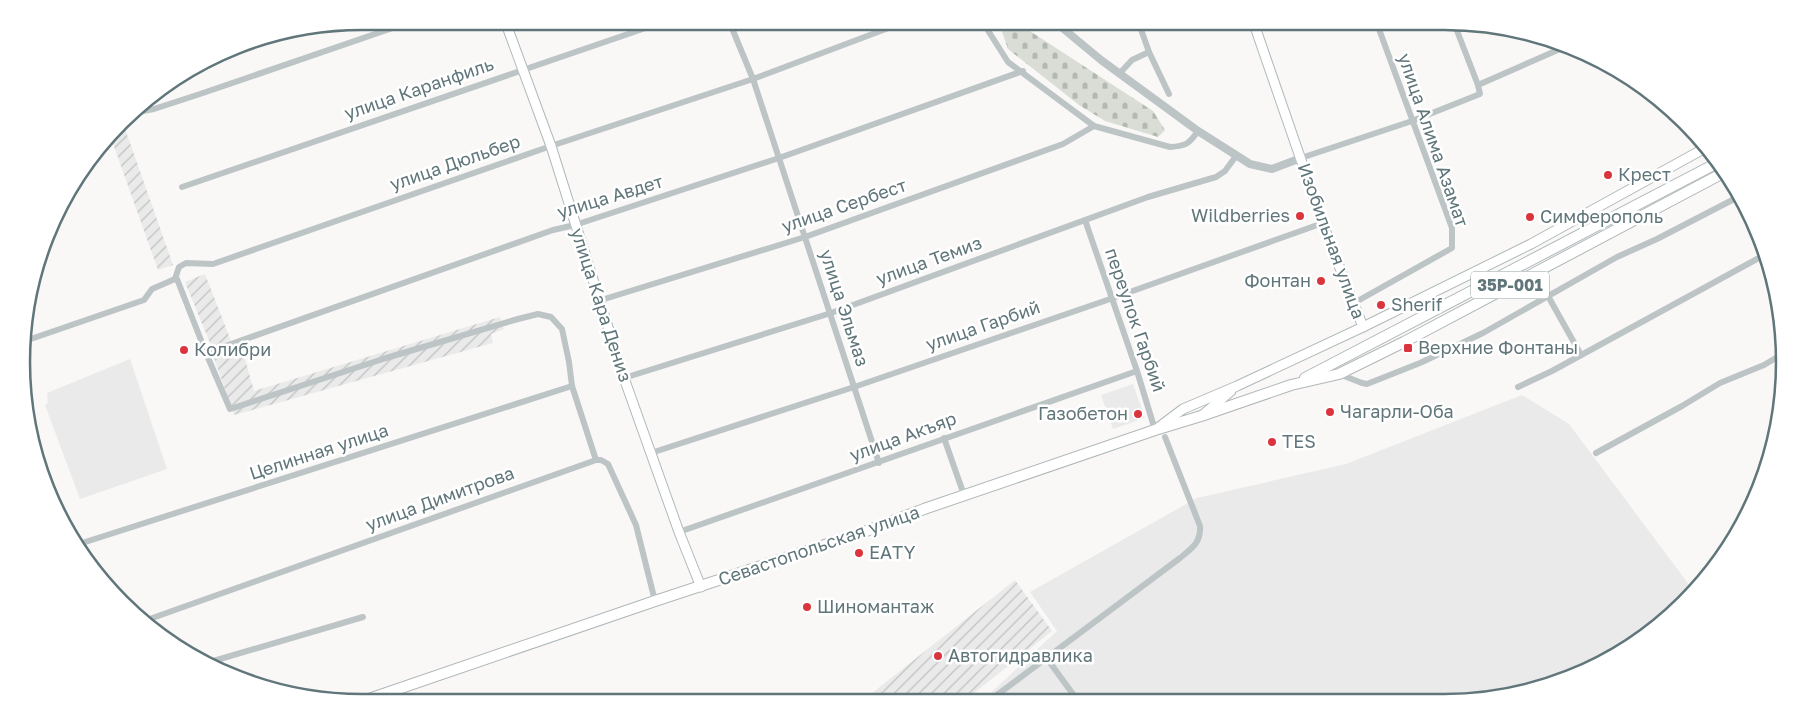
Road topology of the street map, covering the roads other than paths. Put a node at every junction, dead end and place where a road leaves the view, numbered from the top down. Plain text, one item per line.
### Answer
1 (387, 30) edge
2 (508, 30) edge
3 (640, 30) edge
4 (733, 30) edge
5 (883, 30) edge
6 (988, 30) edge
7 (1065, 30) edge
8 (1141, 30) edge
9 (1255, 30) edge
10 (1379, 30) edge
11 (1457, 31) edge
12 (1557, 50) edge
13 (1149, 52) junction
14 (522, 70) junction
15 (1023, 71) junction
16 (1120, 73) junction
17 (753, 79) junction
18 (1478, 85) junction
19 (1170, 94) dead end
20 (145, 111) edge
21 (1412, 121) junction
22 (1094, 126) junction
23 (1198, 131) junction
24 (551, 146) junction
25 (1700, 151) edge
26 (1236, 156) junction
27 (779, 158) junction
28 (1301, 158) junction
29 (1711, 166) edge
30 (1718, 176) edge
31 (182, 187) dead end
32 (1734, 199) edge
33 (1085, 220) junction
34 (1323, 223) junction
35 (575, 225) junction
36 (805, 237) junction
37 (1759, 258) edge
38 (175, 279) junction
39 (1548, 296) junction
40 (1113, 298) junction
41 (598, 301) junction
42 (1354, 303) junction
43 (831, 313) junction
44 (1385, 317) junction
45 (1363, 327) junction
46 (31, 339) edge
47 (1336, 340) junction
48 (206, 353) junction
49 (1582, 355) junction
50 (1776, 358) edge
51 (1137, 371) junction
52 (1339, 374) junction
53 (624, 378) junction
54 (1291, 385) junction
55 (572, 386) junction
56 (1237, 386) junction
57 (854, 387) junction
58 (1518, 387) dead end
59 (1201, 416) junction
60 (1155, 430) junction
61 (1165, 437) dead end
62 (944, 438) junction
63 (651, 453) junction
64 (1596, 453) dead end
65 (596, 460) junction
66 (879, 463) junction
67 (964, 495) junction
68 (679, 532) junction
69 (84, 543) edge
70 (701, 587) junction
71 (655, 601) junction
72 (362, 616) dead end
73 (151, 618) edge
74 (216, 660) edge
75 (1048, 660) dead end
76 (397, 694) edge
77 (998, 694) edge
78 (1073, 694) edge

1 - 20 street
2 - 14 main road, улица Кара Дениз
3 - 14 street, улица Каранфиль
4 - 17 street, улица Эльмаз
5 - 17 street, улица Дюльбер
6 - 15 street
7 - 16 street
8 - 13 street
9 - 28 main road, Изобильная улица
10 - 21 street, улица Алима Азамат
11 - 18 street
12 - 18 street
13 - 16 street
13 - 19 street
14 - 24 main road, улица Кара Дениз
14 - 31 street, улица Каранфиль
15 - 22 street
15 - 27 street, улица Авдет
16 - 23 street
17 - 24 street, улица Дюльбер
17 - 27 street, улица Эльмаз
18 - 21 street
21 - 28 street
21 - 42 street, улица Алима Азамат
22 - 23 street
22 - 36 street, улица Сербест
23 - 26 street
24 - 35 main road, улица Кара Дениз
24 - 38 street, улица Дюльбер
25 - 44 main road
26 - 28 street
26 - 33 street, улица Темиз
27 - 35 street, улица Авдет
27 - 36 street, улица Эльмаз
28 - 34 main road, Изобильная улица
29 - 54 main road, 35Р-001
30 - 52 main road, 35Р-001
32 - 39 street
33 - 40 street, переулок Гарбий
33 - 43 street, улица Темиз
34 - 40 street, улица Гарбий
34 - 42 main road, Изобильная улица
35 - 41 main road, улица Кара Дениз
35 - 48 street, улица Авдет
36 - 41 street, улица Сербест
36 - 43 street, улица Эльмаз
37 - 49 street
38 - 46 street, улица Дюльбер
38 - 48 street
39 - 49 street
39 - 52 street
40 - 51 street, переулок Гарбий
40 - 57 street, улица Гарбий
41 - 53 main road, улица Кара Дениз
42 - 44 main road
42 - 45 main road, Изобильная улица
42 - 47 main road
43 - 53 street, улица Темиз
43 - 57 street, улица Эльмаз
44 - 45 main road
45 - 47 main road, Изобильная улица
47 - 56 main road, Изобильная улица
48 - 55 street
49 - 58 street
50 - 64 street
51 - 60 street, переулок Гарбий
51 - 62 street, улица Акъяр
52 - 54 main road, 35Р-001
53 - 63 main road, улица Кара Дениз
54 - 59 main road, Севастопольская улица
55 - 65 street
55 - 69 street, Целинная улица
56 - 59 main road
56 - 60 main road, Изобильная улица
57 - 63 street, улица Гарбий
57 - 66 street, улица Эльмаз
59 - 60 main road, Севастопольская улица
60 - 67 main road, Севастопольская улица
61 - 77 street
62 - 66 street, улица Акъяр
62 - 67 street
63 - 68 main road, улица Кара Дениз
65 - 71 street
65 - 73 street, улица Димитрова
66 - 68 street, улица Акъяр
67 - 70 main road, Севастопольская улица
68 - 70 main road, улица Кара Дениз
70 - 71 main road, Севастопольская улица
71 - 76 main road, Севастопольская улица
72 - 74 street
75 - 78 street

